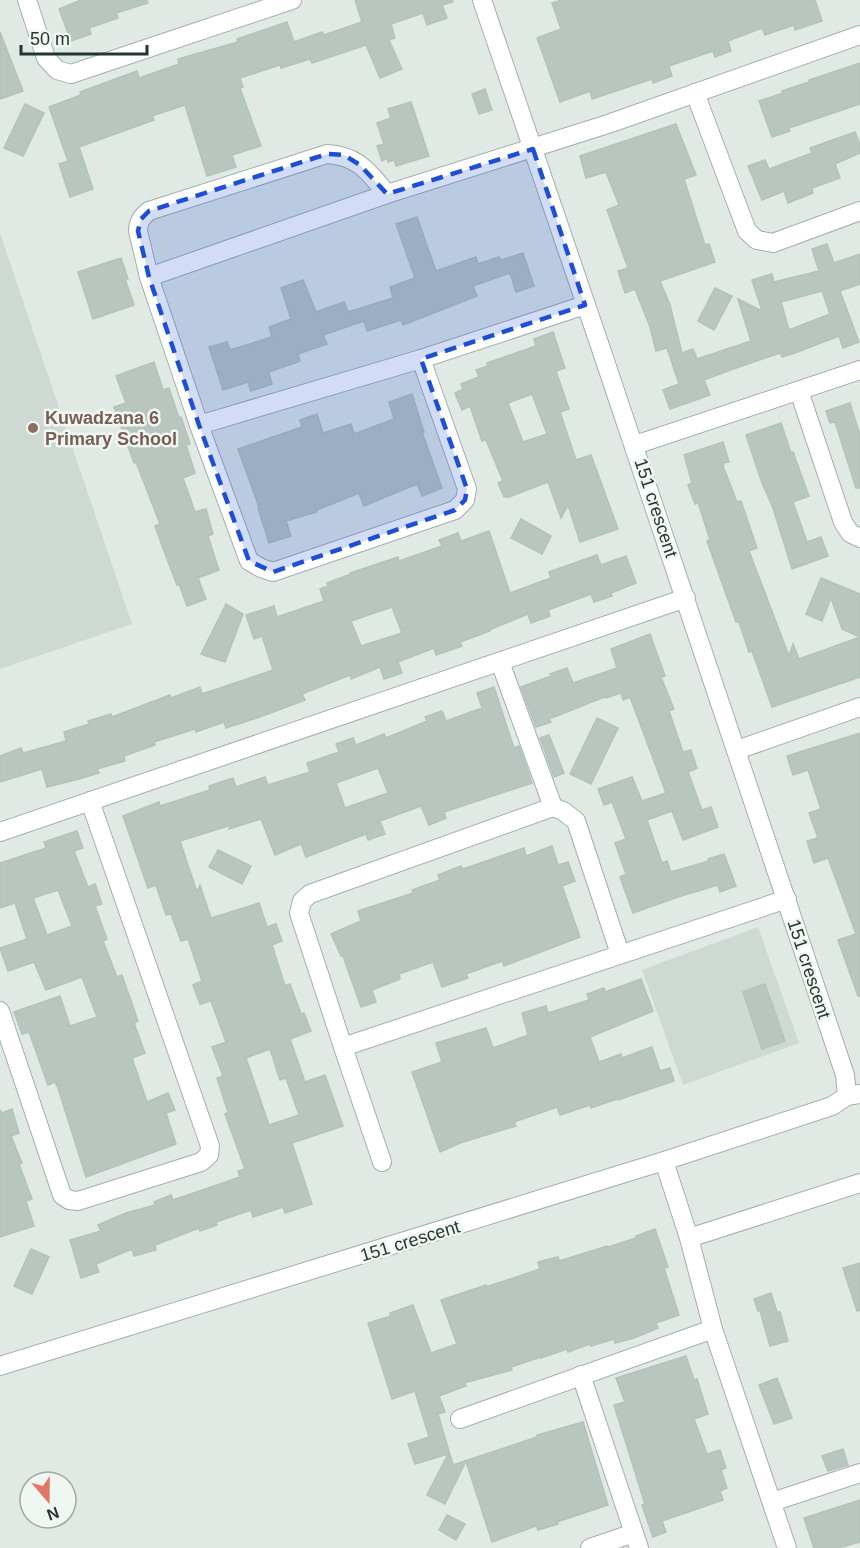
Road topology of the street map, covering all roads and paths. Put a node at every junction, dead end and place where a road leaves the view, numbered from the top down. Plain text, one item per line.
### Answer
1 (27, 0) edge
2 (292, 0) edge
3 (482, 0) edge
4 (860, 35) edge
5 (695, 93) junction
6 (533, 149) junction
7 (387, 194) junction
8 (860, 211) edge
9 (149, 277) junction
10 (585, 305) junction
11 (422, 359) junction
12 (860, 370) edge
13 (799, 391) junction
14 (199, 425) junction
15 (635, 445) junction
16 (860, 538) edge
17 (686, 598) junction
18 (500, 662) junction
19 (860, 707) edge
20 (737, 750) junction
21 (90, 801) junction
22 (553, 807) junction
23 (0, 832) edge
24 (787, 899) junction
25 (620, 954) junction
26 (0, 1011) edge
27 (343, 1047) junction
28 (853, 1095) edge
29 (664, 1161) junction
30 (382, 1162) dead end
31 (860, 1183) edge
32 (689, 1238) junction
33 (713, 1329) junction
34 (0, 1366) edge
35 (581, 1375) junction
36 (460, 1419) dead end
37 (860, 1473) edge
38 (772, 1502) junction
39 (636, 1541) edge
40 (590, 1548) edge
41 (788, 1548) edge

1 - 2 street
3 - 6 street, 151 crescent
4 - 5 street
5 - 6 street
5 - 8 street
6 - 7 street
6 - 10 street, 151 crescent
7 - 9 street
7 - 9 street
9 - 14 street
10 - 11 street
10 - 15 street, 151 crescent
11 - 14 street
11 - 14 street
12 - 13 street
13 - 15 street
13 - 16 street
15 - 17 street, 151 crescent
17 - 18 street
17 - 20 street, 151 crescent
18 - 21 street
18 - 22 street
19 - 20 street
20 - 24 street, 151 crescent
21 - 23 street
21 - 26 street
22 - 25 street
22 - 27 street
24 - 25 street
24 - 28 street, 151 crescent
25 - 27 street
27 - 30 street
28 - 29 street, 151 crescent
29 - 32 street
29 - 34 street, 151 crescent
31 - 32 street
32 - 33 street
33 - 35 street
33 - 38 street
35 - 36 street
35 - 39 street
37 - 38 street
38 - 41 street
39 - 40 street

